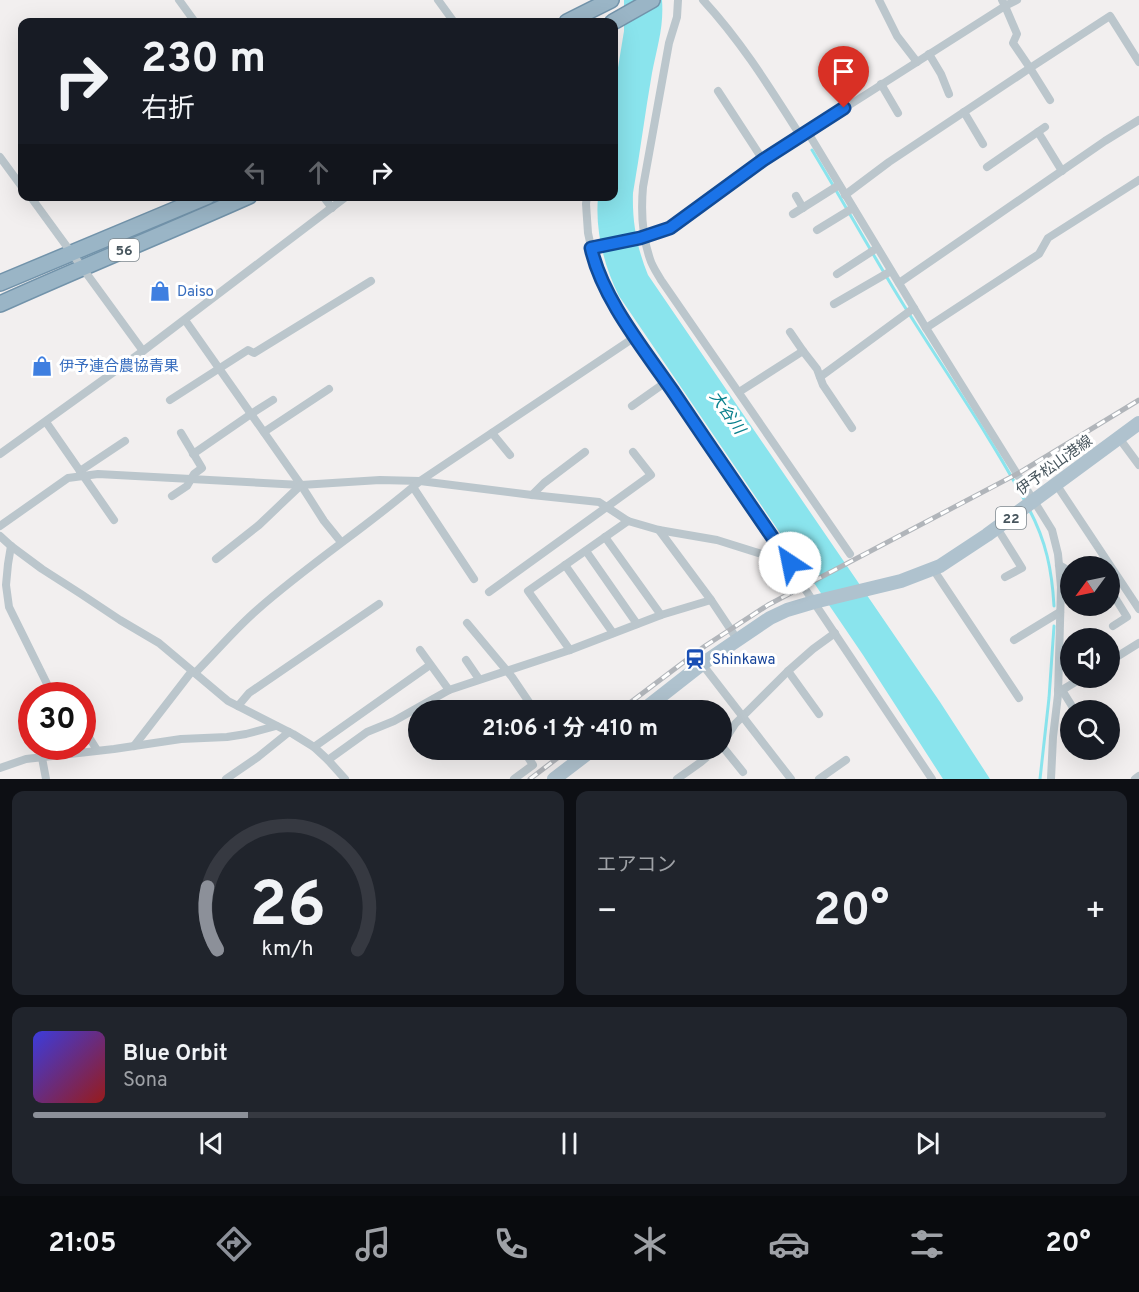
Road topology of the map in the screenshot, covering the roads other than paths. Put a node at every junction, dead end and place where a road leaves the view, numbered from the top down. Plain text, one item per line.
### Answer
1 (179, 0) edge
2 (438, 0) edge
3 (611, 0) edge
4 (652, 0) edge
5 (678, 0) edge
6 (703, 0) edge
7 (879, 0) edge
8 (1017, 0) edge
9 (1004, 3) edge
10 (192, 18) edge
11 (451, 18) edge
12 (575, 18) edge
13 (618, 19) edge
14 (929, 54) junction
15 (917, 62) junction
16 (1139, 62) edge
17 (1030, 68) junction
18 (881, 84) junction
19 (718, 91) dead end
20 (949, 94) dead end
21 (1050, 100) dead end
22 (964, 112) junction
23 (898, 113) dead end
24 (1139, 120) edge
25 (803, 133) junction
26 (983, 144) dead end
27 (0, 157) edge
28 (763, 160) junction
29 (994, 166) dead end
30 (1062, 171) junction
31 (1139, 180) edge
32 (18, 182) edge
33 (839, 185) junction
34 (845, 195) junction
35 (796, 196) dead end
36 (34, 201) edge
37 (196, 201) edge
38 (238, 201) edge
39 (327, 201) edge
40 (341, 201) edge
41 (584, 201) edge
42 (332, 208) junction
43 (803, 208) junction
44 (853, 208) junction
45 (793, 214) dead end
46 (817, 230) dead end
47 (642, 238) junction
48 (594, 248) junction
49 (877, 248) junction
50 (72, 254) junction
51 (82, 267) junction
52 (891, 271) junction
53 (837, 274) dead end
54 (371, 280) dead end
55 (0, 283) edge
56 (899, 284) junction
57 (0, 304) edge
58 (834, 304) dead end
59 (914, 308) junction
60 (185, 320) junction
61 (926, 328) junction
62 (790, 332) dead end
63 (635, 336) junction
64 (143, 351) junction
65 (802, 351) junction
66 (219, 368) junction
67 (820, 377) junction
68 (666, 382) junction
69 (329, 389) dead end
70 (739, 392) junction
71 (170, 400) dead end
72 (273, 400) dead end
73 (632, 406) dead end
74 (251, 414) junction
75 (46, 422) junction
76 (1139, 423) edge
77 (852, 428) dead end
78 (264, 432) junction
79 (181, 433) dead end
80 (492, 433) junction
81 (1119, 438) junction
82 (125, 441) dead end
83 (585, 452) dead end
84 (633, 452) dead end
85 (0, 454) edge
86 (193, 454) junction
87 (510, 455) dead end
88 (1139, 465) edge
89 (82, 473) junction
90 (191, 479) junction
91 (420, 481) junction
92 (1056, 484) junction
93 (301, 485) junction
94 (413, 487) junction
95 (532, 495) junction
96 (172, 496) dead end
97 (1034, 501) junction
98 (607, 507) junction
99 (114, 520) dead end
100 (628, 521) junction
101 (0, 526) edge
102 (997, 528) junction
103 (658, 530) junction
104 (0, 536) edge
105 (605, 537) junction
106 (341, 542) junction
107 (11, 546) junction
108 (586, 551) junction
109 (850, 554) dead end
110 (216, 559) dead end
111 (790, 563) junction
112 (565, 565) junction
113 (1059, 565) joint
114 (933, 569) junction
115 (1060, 576) edge
116 (1005, 577) dead end
117 (474, 579) dead end
118 (489, 592) dead end
119 (711, 600) junction
120 (816, 602) junction
121 (379, 604) dead end
122 (1120, 606) edge
123 (1139, 609) edge
124 (1060, 612) edge
125 (661, 615) junction
126 (1060, 616) edge
127 (467, 623) dead end
128 (636, 624) junction
129 (1113, 627) dead end
130 (613, 633) junction
131 (834, 633) junction
132 (737, 639) junction
133 (1014, 640) dead end
134 (1139, 643) edge
135 (420, 650) dead end
136 (570, 650) junction
137 (1120, 655) edge
138 (466, 660) dead end
139 (702, 664) junction
140 (430, 665) junction
141 (506, 671) junction
142 (194, 672) junction
143 (788, 672) junction
144 (479, 679) junction
145 (45, 682) edge
146 (1064, 688) edge
147 (449, 690) junction
148 (1060, 690) junction
149 (1018, 698) dead end
150 (528, 700) edge
151 (656, 700) edge
152 (1068, 700) edge
153 (238, 706) junction
154 (819, 714) dead end
155 (743, 716) junction
156 (276, 726) junction
157 (732, 731) edge
158 (289, 732) junction
159 (134, 746) junction
160 (314, 747) junction
161 (97, 750) edge
162 (732, 758) edge
163 (23, 760) edge
164 (42, 760) edge
165 (328, 760) junction
166 (530, 760) edge
167 (581, 760) edge
168 (703, 760) edge
169 (846, 760) dead end
170 (0, 768) edge
171 (743, 772) dead end
172 (1051, 775) edge
173 (1139, 776) edge
174 (46, 779) edge
175 (226, 779) edge
176 (345, 779) edge
177 (514, 779) edge
178 (554, 779) edge
179 (677, 779) edge
180 (791, 779) edge
181 (819, 779) edge
182 (932, 779) edge
183 (1058, 779) edge
184 (1134, 779) edge

1 - 10 street
2 - 11 street
3 - 12 highway
4 - 13 highway
5 - 47 street
6 - 25 street
7 - 15 street
8 - 9 street
9 - 14 street
9 - 17 street
14 - 15 street
14 - 20 street
15 - 18 street
16 - 17 street
17 - 21 street
17 - 22 street
18 - 23 street
18 - 25 street
19 - 28 street
22 - 26 street
22 - 34 street
24 - 30 street
25 - 28 street
25 - 33 street
27 - 32 street
28 - 47 street
29 - 30 street
30 - 56 street
31 - 61 street
33 - 34 street
33 - 43 street
34 - 44 street
35 - 43 street
36 - 50 street
37 - 50 highway, 56
38 - 51 highway, 56
39 - 42 street
40 - 42 street
41 - 48 street
42 - 60 street
43 - 45 street
44 - 46 street
44 - 49 street
47 - 48 street
47 - 70 street
48 - 63 street
49 - 52 street
49 - 53 street
50 - 51 street
50 - 55 highway, 56
51 - 57 highway, 56
51 - 64 street
52 - 56 street
52 - 58 street
54 - 66 street
56 - 59 street
59 - 61 street
59 - 67 street
60 - 64 street
60 - 66 street
61 - 97 street
62 - 65 street
63 - 68 street
63 - 80 street
64 - 75 street
65 - 67 street
65 - 70 street
66 - 71 street
66 - 74 street
67 - 77 street
68 - 73 street
68 - 111 street
69 - 78 street
70 - 109 street
72 - 74 street
74 - 78 street
74 - 86 street
75 - 85 street
75 - 89 street
76 - 81 main road, 伊予松山港線 / 22
78 - 93 street
79 - 86 street
80 - 87 street
80 - 91 street
81 - 88 street
81 - 92 main road, 伊予松山港線 / 22
82 - 89 street
83 - 95 street
84 - 98 street
86 - 90 street
89 - 90 street
89 - 99 street
89 - 101 street
90 - 93 street
90 - 96 street
91 - 93 street
91 - 94 street
91 - 95 street
92 - 97 main road, 伊予松山港線 / 22
92 - 123 street
93 - 106 street
93 - 110 street
94 - 106 street
94 - 117 street
95 - 98 street
97 - 102 main road, 伊予松山港線 / 22
97 - 113 street
98 - 100 street
98 - 118 street
100 - 103 street
100 - 105 street
102 - 114 main road, 伊予松山港線 / 22
102 - 116 street
103 - 111 street
103 - 119 street
104 - 107 street
105 - 108 street
105 - 125 street
106 - 142 street
107 - 142 street
107 - 145 street
108 - 112 street
108 - 128 street
111 - 120 street
112 - 130 street
112 - 136 street
113 - 115 street
114 - 120 main road, 伊予松山港線 / 22
114 - 149 street
119 - 125 street
119 - 132 street
120 - 131 street
120 - 132 main road, 伊予松山港線 / 22
121 - 153 street
122 - 129 street
124 - 133 street
125 - 128 street
126 - 148 street
127 - 141 street
128 - 130 street
130 - 136 street
131 - 143 street
131 - 182 street
132 - 139 main road, 伊予松山港線 / 22
134 - 137 street
135 - 140 street
136 - 141 street
138 - 144 street
139 - 151 main road, 伊予松山港線 / 22
139 - 155 street
140 - 147 street
140 - 160 street
141 - 144 street
141 - 150 street
142 - 153 street
142 - 159 street
143 - 154 street
143 - 155 street
144 - 147 street
146 - 148 street
147 - 165 street
148 - 152 street
148 - 172 street
153 - 156 street
155 - 157 street
155 - 180 street
156 - 158 street
156 - 159 street
158 - 160 street
158 - 175 street
159 - 161 street
160 - 165 street
162 - 171 street
163 - 170 street
164 - 174 street
165 - 176 street
166 - 177 street
167 - 178 main road
168 - 179 street
169 - 181 street
172 - 183 street
173 - 184 street

